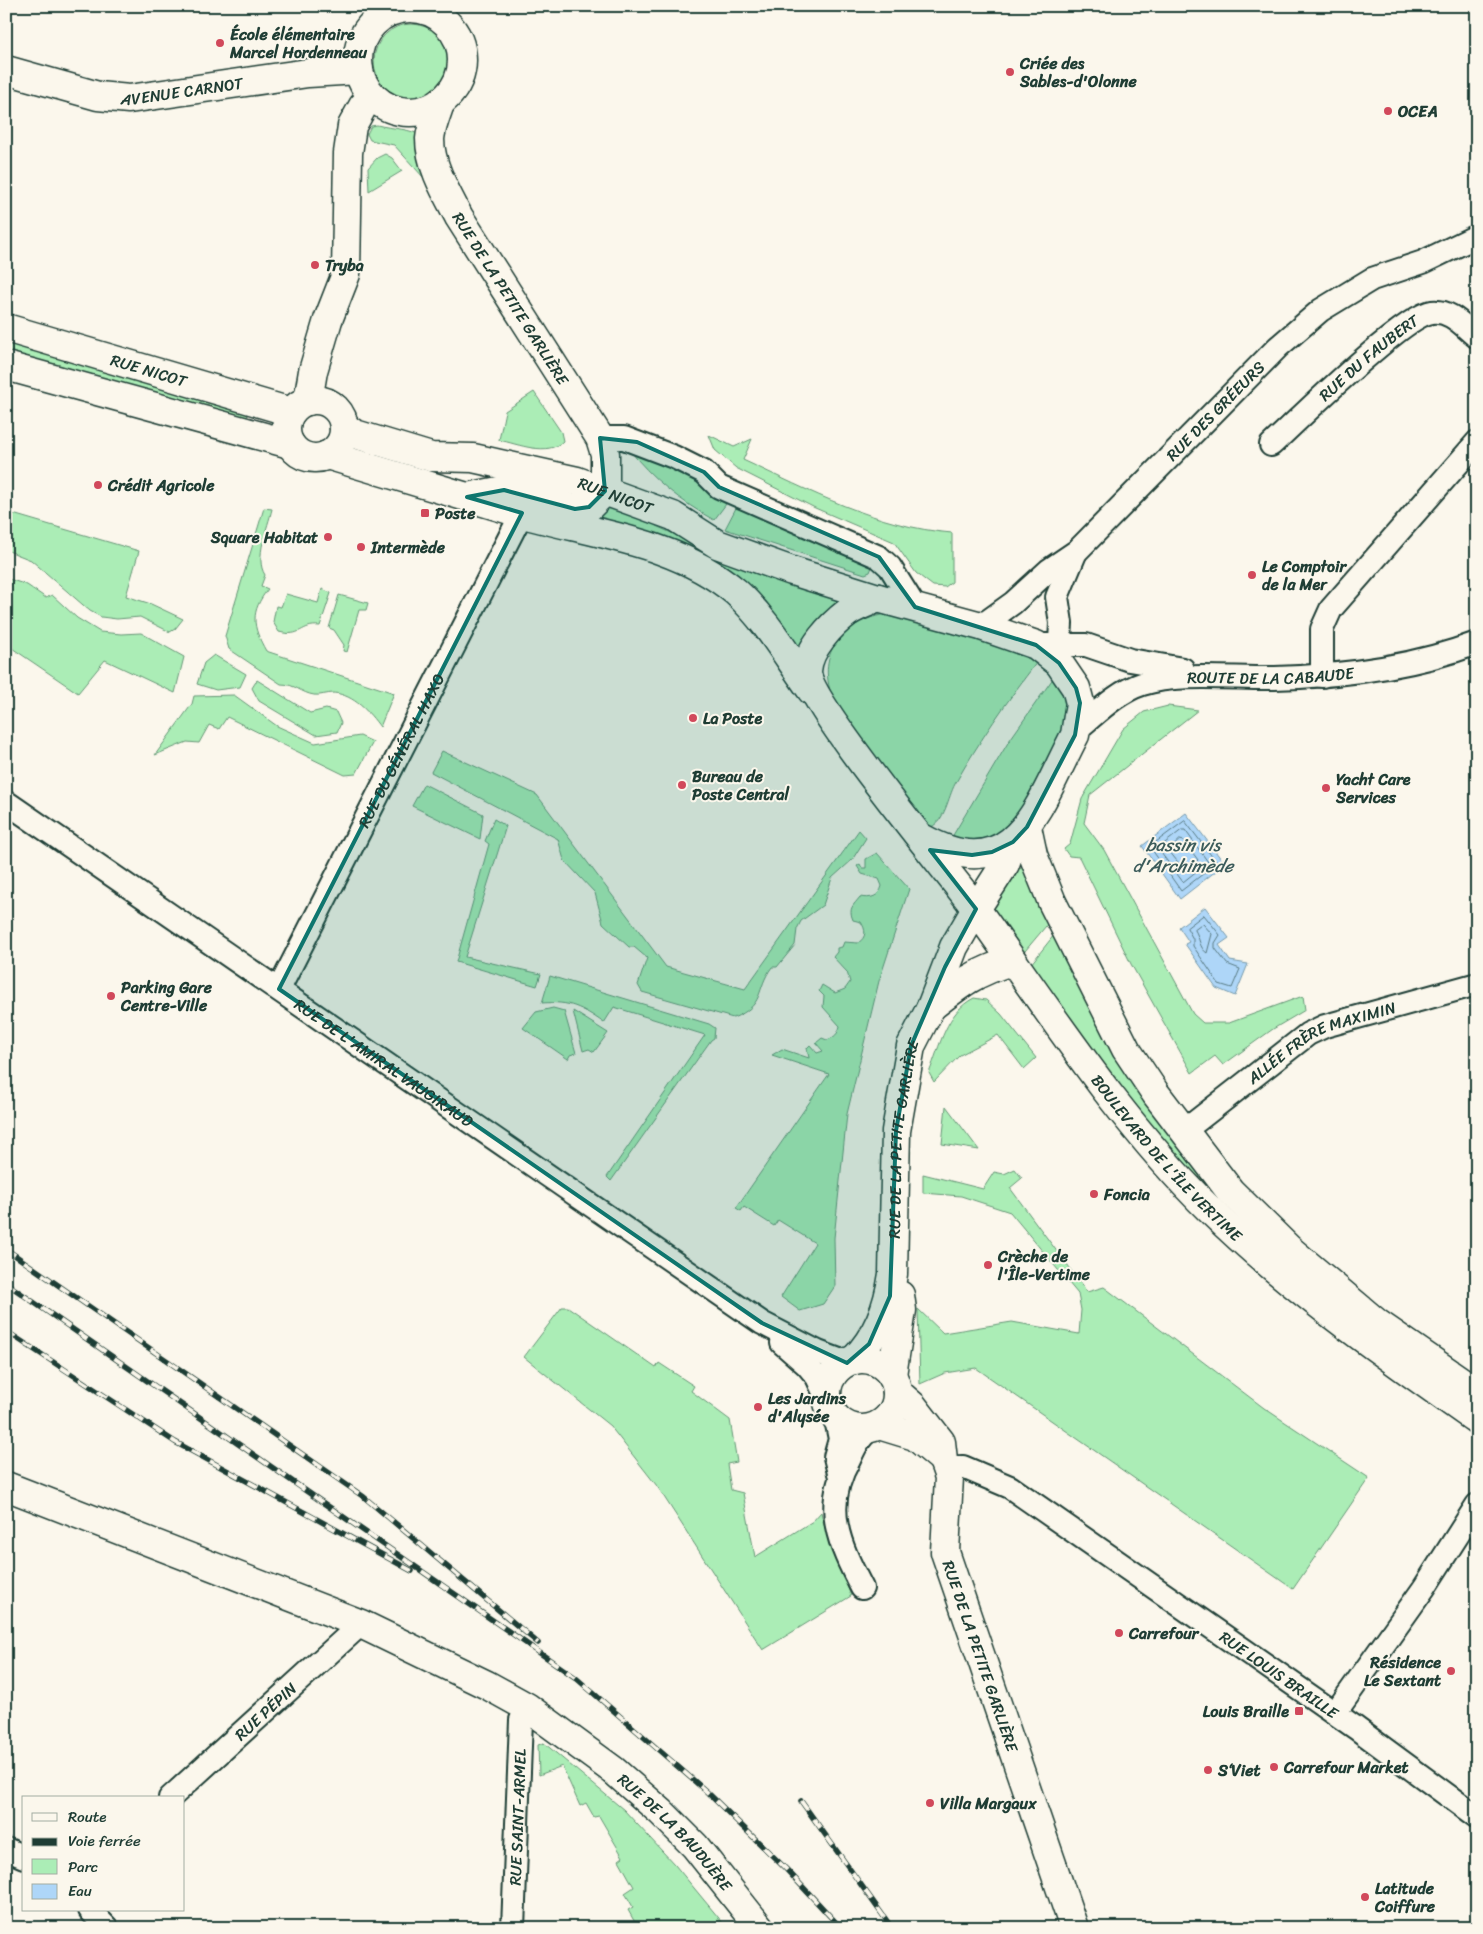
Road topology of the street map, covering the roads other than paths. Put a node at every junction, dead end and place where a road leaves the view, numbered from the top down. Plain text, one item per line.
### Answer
1 (392, 9) edge
2 (6, 70) edge
3 (359, 70) junction
4 (374, 98) junction
5 (441, 101) junction
6 (1477, 236) edge
7 (6, 328) edge
8 (1477, 337) edge
9 (6, 366) edge
10 (300, 407) junction
11 (344, 427) junction
12 (600, 438) junction
13 (1477, 442) edge
14 (290, 444) junction
15 (1271, 445) dead end
16 (327, 456) junction
17 (606, 491) junction
18 (467, 497) junction
19 (522, 514) junction
20 (1077, 551) junction
21 (878, 598) junction
22 (915, 607) junction
23 (980, 626) junction
24 (1477, 642) edge
25 (1051, 651) junction
26 (1219, 676) junction
27 (1322, 676) junction
28 (815, 696) junction
29 (1076, 730) junction
30 (6, 802) edge
31 (918, 835) junction
32 (1020, 835) junction
33 (976, 909) junction
34 (1012, 961) junction
35 (1477, 984) edge
36 (279, 989) junction
37 (930, 1007) junction
38 (1184, 1131) junction
39 (893, 1274) junction
40 (762, 1323) junction
41 (850, 1362) junction
42 (895, 1384) junction
43 (1477, 1392) edge
44 (831, 1408) junction
45 (1477, 1420) edge
46 (875, 1427) junction
47 (945, 1464) junction
48 (839, 1477) junction
49 (7, 1489) edge
50 (1477, 1506) edge
51 (862, 1588) dead end
52 (361, 1624) junction
53 (527, 1707) junction
54 (1335, 1713) junction
55 (172, 1796) edge
56 (1477, 1817) edge
57 (6, 1849) edge
58 (22, 1856) edge
59 (92, 1912) edge
60 (107, 1928) edge
61 (513, 1928) edge
62 (760, 1928) edge
63 (1074, 1928) edge

1 - 3 main road
1 - 5 main road
2 - 3 main road, AVENUE CARNOT
3 - 4 main road
4 - 5 main road
4 - 10 main road
5 - 12 main road, RUE DE LA PETITE GARLIÈRE
6 - 20 street, RUE DES GRÉEURS
7 - 10 main road, RUE NICOT
8 - 15 street, RUE DU FAUBERT
9 - 14 main road
10 - 11 main road
10 - 14 main road
11 - 16 main road
11 - 17 main road, RUE NICOT
12 - 17 main road, RUE DE LA PETITE GARLIÈRE
12 - 22 street
13 - 27 street
14 - 16 main road
16 - 18 main road
17 - 18 main road
17 - 21 main road, RUE NICOT
18 - 19 main road
19 - 28 main road
19 - 36 street, RUE DU GÉNÉRAL HAXO
20 - 23 street, RUE DES GRÉEURS
20 - 25 street
21 - 22 main road, RUE NICOT
21 - 28 main road
22 - 23 main road, RUE NICOT
23 - 25 main road, RUE NICOT
24 - 27 street, ROUTE DE LA CABAUDE
25 - 26 street
25 - 29 main road, RUE DE LA PETITE GARLIÈRE
26 - 27 street, ROUTE DE LA CABAUDE
26 - 29 street, ROUTE DE LA CABAUDE
28 - 31 main road, BOULEVARD DE L'ÎLE VERTIME
29 - 32 main road, RUE DE LA PETITE GARLIÈRE
30 - 36 street, RUE DE L'AMIRAL VAUGIRAUD
31 - 32 main road
31 - 33 main road, BOULEVARD DE L'ÎLE VERTIME
32 - 33 main road, RUE DE LA PETITE GARLIÈRE
32 - 38 main road, BOULEVARD DE L'ÎLE VERTIME
33 - 34 main road, BOULEVARD DE L'ÎLE VERTIME
33 - 37 main road, RUE DE LA PETITE GARLIÈRE
34 - 37 main road, RUE DE LA PETITE GARLIÈRE
34 - 45 main road, BOULEVARD DE L'ÎLE VERTIME
35 - 38 street, ALLÉE FRÈRE MAXIMIN
36 - 40 street, RUE DE L'AMIRAL VAUGIRAUD
37 - 39 main road, RUE DE LA PETITE GARLIÈRE
38 - 43 main road, BOULEVARD DE L'ÎLE VERTIME
39 - 41 main road, RUE DE LA PETITE GARLIÈRE
39 - 42 main road, RUE DE LA PETITE GARLIÈRE
40 - 41 street, RUE DE L'AMIRAL VAUGIRAUD
40 - 44 street, RUE DE L'AMIRAL VAUGIRAUD
41 - 42 main road
41 - 44 main road
42 - 46 main road
42 - 47 main road, RUE DE LA PETITE GARLIÈRE
44 - 46 main road
44 - 48 street
46 - 47 main road
46 - 48 street
47 - 54 street, RUE LOUIS BRAILLE
47 - 63 main road, RUE DE LA PETITE GARLIÈRE
48 - 51 street
49 - 52 main road, RUE DE LA BAUDUÈRE
50 - 54 street
52 - 53 main road, RUE DE LA BAUDUÈRE
52 - 55 street, RUE PÉPIN
53 - 61 street, RUE SAINT-ARMEL
53 - 62 main road, RUE DE LA BAUDUÈRE
54 - 56 street, RUE LOUIS BRAILLE
57 - 58 street
59 - 60 street

